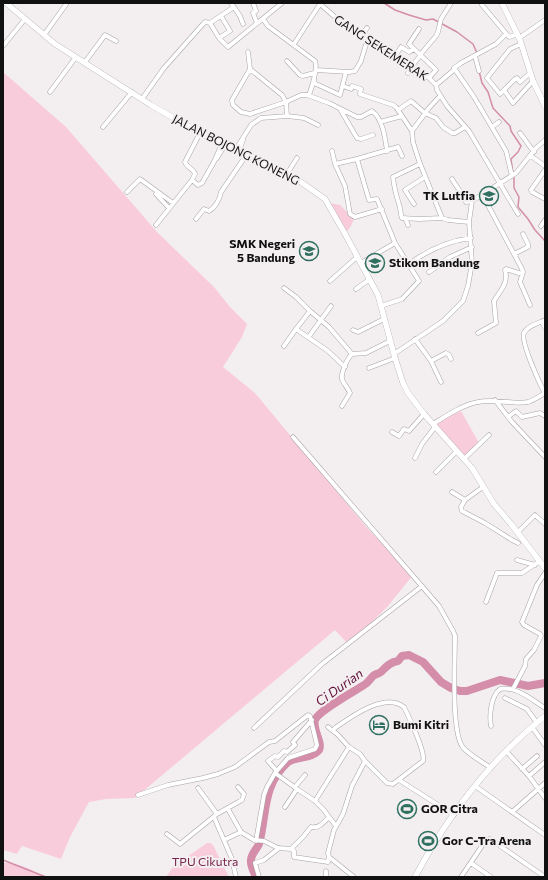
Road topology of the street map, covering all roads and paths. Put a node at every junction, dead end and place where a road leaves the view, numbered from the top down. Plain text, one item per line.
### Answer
1 (67, 3) edge
2 (253, 3) edge
3 (282, 3) edge
4 (451, 3) edge
5 (502, 3) edge
6 (8, 4) edge
7 (320, 4) edge
8 (233, 5) edge
9 (482, 5) dead end
10 (221, 16) junction
11 (25, 19) junction
12 (263, 19) junction
13 (545, 20) edge
14 (210, 23) junction
15 (258, 23) junction
16 (243, 24) dead end
17 (367, 28) dead end
18 (419, 29) dead end
19 (506, 34) junction
20 (44, 35) junction
21 (361, 36) junction
22 (219, 38) junction
23 (519, 39) junction
24 (116, 41) dead end
25 (367, 41) junction
26 (294, 44) junction
27 (3, 46) edge
28 (414, 49) junction
29 (248, 52) dead end
30 (420, 55) junction
31 (476, 55) junction
32 (76, 57) junction
33 (394, 58) junction
34 (287, 61) dead end
35 (84, 62) junction
36 (411, 67) junction
37 (250, 69) junction
38 (455, 69) junction
39 (479, 71) dead end
40 (315, 72) junction
41 (346, 72) junction
42 (408, 73) dead end
43 (530, 74) junction
44 (429, 78) junction
45 (533, 81) junction
46 (436, 85) junction
47 (343, 86) junction
48 (504, 90) junction
49 (50, 92) dead end
50 (132, 92) junction
51 (309, 95) junction
52 (440, 96) junction
53 (142, 99) junction
54 (286, 102) junction
55 (545, 106) edge
56 (340, 109) junction
57 (397, 109) junction
58 (425, 112) junction
59 (287, 116) junction
60 (402, 116) junction
61 (380, 122) junction
62 (499, 122) dead end
63 (318, 125) dead end
64 (465, 126) junction
65 (492, 126) junction
66 (103, 128) dead end
67 (412, 131) junction
68 (200, 133) junction
69 (520, 133) dead end
70 (246, 134) junction
71 (373, 135) dead end
72 (545, 140) edge
73 (223, 144) junction
74 (238, 148) junction
75 (332, 151) dead end
76 (387, 151) junction
77 (247, 154) junction
78 (532, 154) junction
79 (402, 156) dead end
80 (297, 158) dead end
81 (358, 159) junction
82 (335, 164) junction
83 (420, 164) junction
84 (545, 166) edge
85 (545, 170) edge
86 (287, 174) junction
87 (514, 175) junction
88 (425, 177) junction
89 (452, 179) dead end
90 (192, 180) junction
91 (500, 184) junction
92 (150, 188) junction
93 (127, 192) dead end
94 (482, 194) junction
95 (545, 199) edge
96 (472, 201) junction
97 (173, 203) junction
98 (414, 204) dead end
99 (169, 208) junction
100 (382, 209) junction
101 (518, 214) dead end
102 (405, 218) junction
103 (442, 218) junction
104 (196, 219) dead end
105 (545, 220) edge
106 (469, 222) junction
107 (156, 225) dead end
108 (408, 225) dead end
109 (540, 226) dead end
110 (523, 234) dead end
111 (471, 238) junction
112 (395, 243) junction
113 (472, 247) junction
114 (514, 254) junction
115 (358, 257) junction
116 (361, 263) junction
117 (409, 264) junction
118 (430, 272) dead end
119 (522, 274) junction
120 (370, 278) junction
121 (330, 281) dead end
122 (284, 288) dead end
123 (356, 289) dead end
124 (530, 305) dead end
125 (331, 306) dead end
126 (381, 306) junction
127 (310, 310) junction
128 (384, 319) junction
129 (321, 320) junction
130 (544, 321) edge
131 (545, 328) edge
132 (296, 329) junction
133 (353, 330) dead end
134 (478, 333) dead end
135 (310, 335) dead end
136 (415, 339) junction
137 (390, 340) junction
138 (284, 346) dead end
139 (352, 354) junction
140 (394, 356) junction
141 (451, 359) dead end
142 (431, 361) junction
143 (345, 367) junction
144 (369, 368) dead end
145 (441, 382) dead end
146 (545, 393) edge
147 (495, 400) junction
148 (342, 406) dead end
149 (424, 414) junction
150 (545, 416) edge
151 (508, 417) junction
152 (434, 425) junction
153 (392, 432) dead end
154 (489, 435) dead end
155 (293, 438) dead end
156 (457, 451) junction
157 (545, 456) edge
158 (414, 458) dead end
159 (464, 459) junction
160 (436, 472) dead end
161 (483, 487) junction
162 (452, 492) dead end
163 (465, 500) junction
164 (545, 524) edge
165 (518, 532) junction
166 (518, 542) dead end
167 (517, 560) dead end
168 (540, 561) junction
169 (535, 566) junction
170 (545, 568) edge
171 (545, 573) edge
172 (422, 586) junction
173 (486, 602) dead end
174 (514, 688) junction
175 (505, 698) dead end
176 (545, 708) edge
177 (545, 716) edge
178 (312, 720) junction
179 (535, 725) junction
180 (491, 726) dead end
181 (328, 727) dead end
182 (254, 728) dead end
183 (335, 728) dead end
184 (545, 745) edge
185 (349, 747) junction
186 (506, 752) junction
187 (537, 756) dead end
188 (365, 761) junction
189 (545, 762) edge
190 (491, 768) junction
191 (522, 770) junction
192 (276, 772) junction
193 (305, 775) dead end
194 (529, 776) junction
195 (400, 780) junction
196 (545, 783) edge
197 (475, 786) junction
198 (238, 787) dead end
199 (198, 788) dead end
200 (296, 788) junction
201 (538, 789) junction
202 (138, 795) dead end
203 (545, 798) edge
204 (315, 801) junction
205 (285, 807) dead end
206 (228, 809) junction
207 (512, 812) junction
208 (216, 815) junction
209 (454, 815) junction
210 (329, 817) junction
211 (336, 826) junction
212 (241, 832) junction
213 (167, 834) dead end
214 (545, 835) edge
215 (224, 840) junction
216 (260, 841) junction
217 (279, 848) junction
218 (291, 849) junction
219 (329, 857) junction
220 (471, 863) junction
221 (326, 872) dead end
222 (236, 877) edge
223 (259, 877) edge
224 (326, 877) edge
225 (354, 877) edge
226 (415, 877) edge
227 (461, 877) edge
228 (491, 877) edge
229 (545, 877) edge

1 - 20 street
2 - 15 street
3 - 12 street
4 - 30 street
5 - 23 street
6 - 11 street, JALAN BOJONG KONENG
7 - 21 street, GANG SEKEMERAK
7 - 26 street
8 - 10 street
8 - 16 street
9 - 19 street
10 - 14 street
10 - 22 street
11 - 20 street, JALAN BOJONG KONENG
11 - 27 street
12 - 15 street
12 - 26 street
13 - 23 street
14 - 22 street
14 - 53 street
15 - 22 street
17 - 21 street
18 - 28 street
19 - 23 street
19 - 31 street
20 - 32 street, JALAN BOJONG KONENG
21 - 25 street, GANG SEKEMERAK
23 - 43 street
23 - 48 street
24 - 35 street
25 - 33 street, GANG SEKEMERAK
25 - 41 street
26 - 40 street
28 - 30 street
28 - 33 street
29 - 37 street
30 - 36 street
30 - 44 street
31 - 38 street
31 - 39 street
32 - 35 street, JALAN BOJONG KONENG
32 - 49 street
33 - 36 street, GANG SEKEMERAK
34 - 40 street
35 - 50 street, JALAN BOJONG KONENG
36 - 42 street
36 - 44 street, GANG SEKEMERAK
37 - 54 street
37 - 54 street
38 - 46 street
38 - 65 street
40 - 41 street
40 - 47 street
40 - 51 street
41 - 47 street
43 - 45 street
43 - 48 street
44 - 46 street, GANG SEKEMERAK
45 - 48 street
45 - 55 street
46 - 52 street, GANG SEKEMERAK
47 - 57 street
50 - 53 street, JALAN BOJONG KONENG
50 - 66 street
51 - 54 street
51 - 56 street
52 - 58 street
52 - 64 street, GANG SEKEMERAK
53 - 68 street, JALAN BOJONG KONENG
54 - 59 street
56 - 61 street
56 - 71 street
57 - 58 street
57 - 60 street
58 - 64 street
58 - 67 street
59 - 63 street
59 - 70 street
60 - 61 street
60 - 67 street
61 - 76 street
62 - 65 street
64 - 91 street, GANG SEKEMERAK
65 - 87 street
67 - 83 street
68 - 73 street, JALAN BOJONG KONENG
68 - 90 street
69 - 78 street
70 - 74 street
70 - 74 street
72 - 78 street
73 - 74 street, JALAN BOJONG KONENG
73 - 90 street
74 - 77 street, JALAN BOJONG KONENG
75 - 82 street
76 - 79 street
76 - 81 street
77 - 86 street, JALAN BOJONG KONENG
77 - 104 street
78 - 84 street
78 - 87 street
80 - 86 street
81 - 82 street
81 - 100 street
82 - 100 street
83 - 88 street
83 - 102 street
85 - 95 street
86 - 115 street, JALAN BOJONG KONENG
87 - 91 street
88 - 98 street
88 - 103 street
89 - 96 street
90 - 97 street
91 - 94 street
91 - 101 street, GANG SEKEMERAK
92 - 93 street
92 - 97 street
92 - 99 street
94 - 96 street
94 - 114 street
96 - 106 street
97 - 99 street
99 - 107 street
100 - 112 street
102 - 103 street
102 - 108 street
103 - 106 street
105 - 109 street
106 - 111 street
110 - 114 street
111 - 113 street
111 - 117 street
112 - 116 street
112 - 117 street
113 - 118 street
113 - 136 street
114 - 119 street
115 - 116 street, JALAN BOJONG KONENG
115 - 121 street
116 - 120 street, JALAN BOJONG KONENG
117 - 126 street
119 - 124 street
119 - 134 street
120 - 123 street
120 - 126 street, JALAN BOJONG KONENG
122 - 127 street
125 - 129 street
126 - 128 street, JALAN BOJONG KONENG
127 - 129 street
127 - 132 street
128 - 133 street
128 - 137 street, JALAN BOJONG KONENG
129 - 135 street
129 - 139 street
130 - 131 street
130 - 146 street
132 - 138 street
132 - 143 street
136 - 140 street
136 - 142 street
137 - 139 street
137 - 140 street, JALAN BOJONG KONENG
139 - 143 street
140 - 144 street
140 - 149 street, JALAN BOJONG KONENG
141 - 142 street
142 - 145 street
143 - 148 street
146 - 147 street
147 - 151 street
147 - 152 street
149 - 152 street, JALAN BOJONG KONENG
149 - 153 street
150 - 151 street
151 - 157 street
152 - 156 street, JALAN BOJONG KONENG
152 - 158 street
154 - 159 street
155 - 172 street
156 - 159 street, JALAN BOJONG KONENG
156 - 160 street
159 - 161 street, JALAN BOJONG KONENG
161 - 163 street
161 - 165 street, JALAN BOJONG KONENG
162 - 163 street
163 - 166 street
164 - 165 street
165 - 168 street, JALAN BOJONG KONENG
167 - 169 street
168 - 169 street
168 - 170 street, JALAN BOJONG KONENG
169 - 173 street
171 - 174 street
172 - 182 street
172 - 190 street
174 - 176 street
174 - 180 street
175 - 179 street
177 - 179 street
178 - 192 street
178 - 192 street
178 - 202 street
179 - 184 street
179 - 186 street
181 - 185 street
183 - 195 street
185 - 188 street
185 - 204 street
186 - 190 street
186 - 191 street
187 - 191 street
188 - 195 street
188 - 211 street
189 - 194 street
190 - 197 street
191 - 194 street
192 - 200 street
192 - 216 street
193 - 200 street
194 - 201 street
195 - 209 street
196 - 201 street
197 - 207 street
197 - 209 street
198 - 206 street
199 - 208 street
200 - 204 street
200 - 205 street
201 - 203 street
201 - 207 street
204 - 210 street
206 - 208 street
206 - 212 street
207 - 214 street
208 - 213 street
208 - 215 street
209 - 226 street
210 - 211 street
210 - 218 street
211 - 219 street
212 - 215 street
212 - 216 street
215 - 222 street
216 - 217 street
217 - 218 street
217 - 223 street
218 - 219 street
219 - 225 street
220 - 227 street
220 - 228 street
220 - 229 street
221 - 224 street

